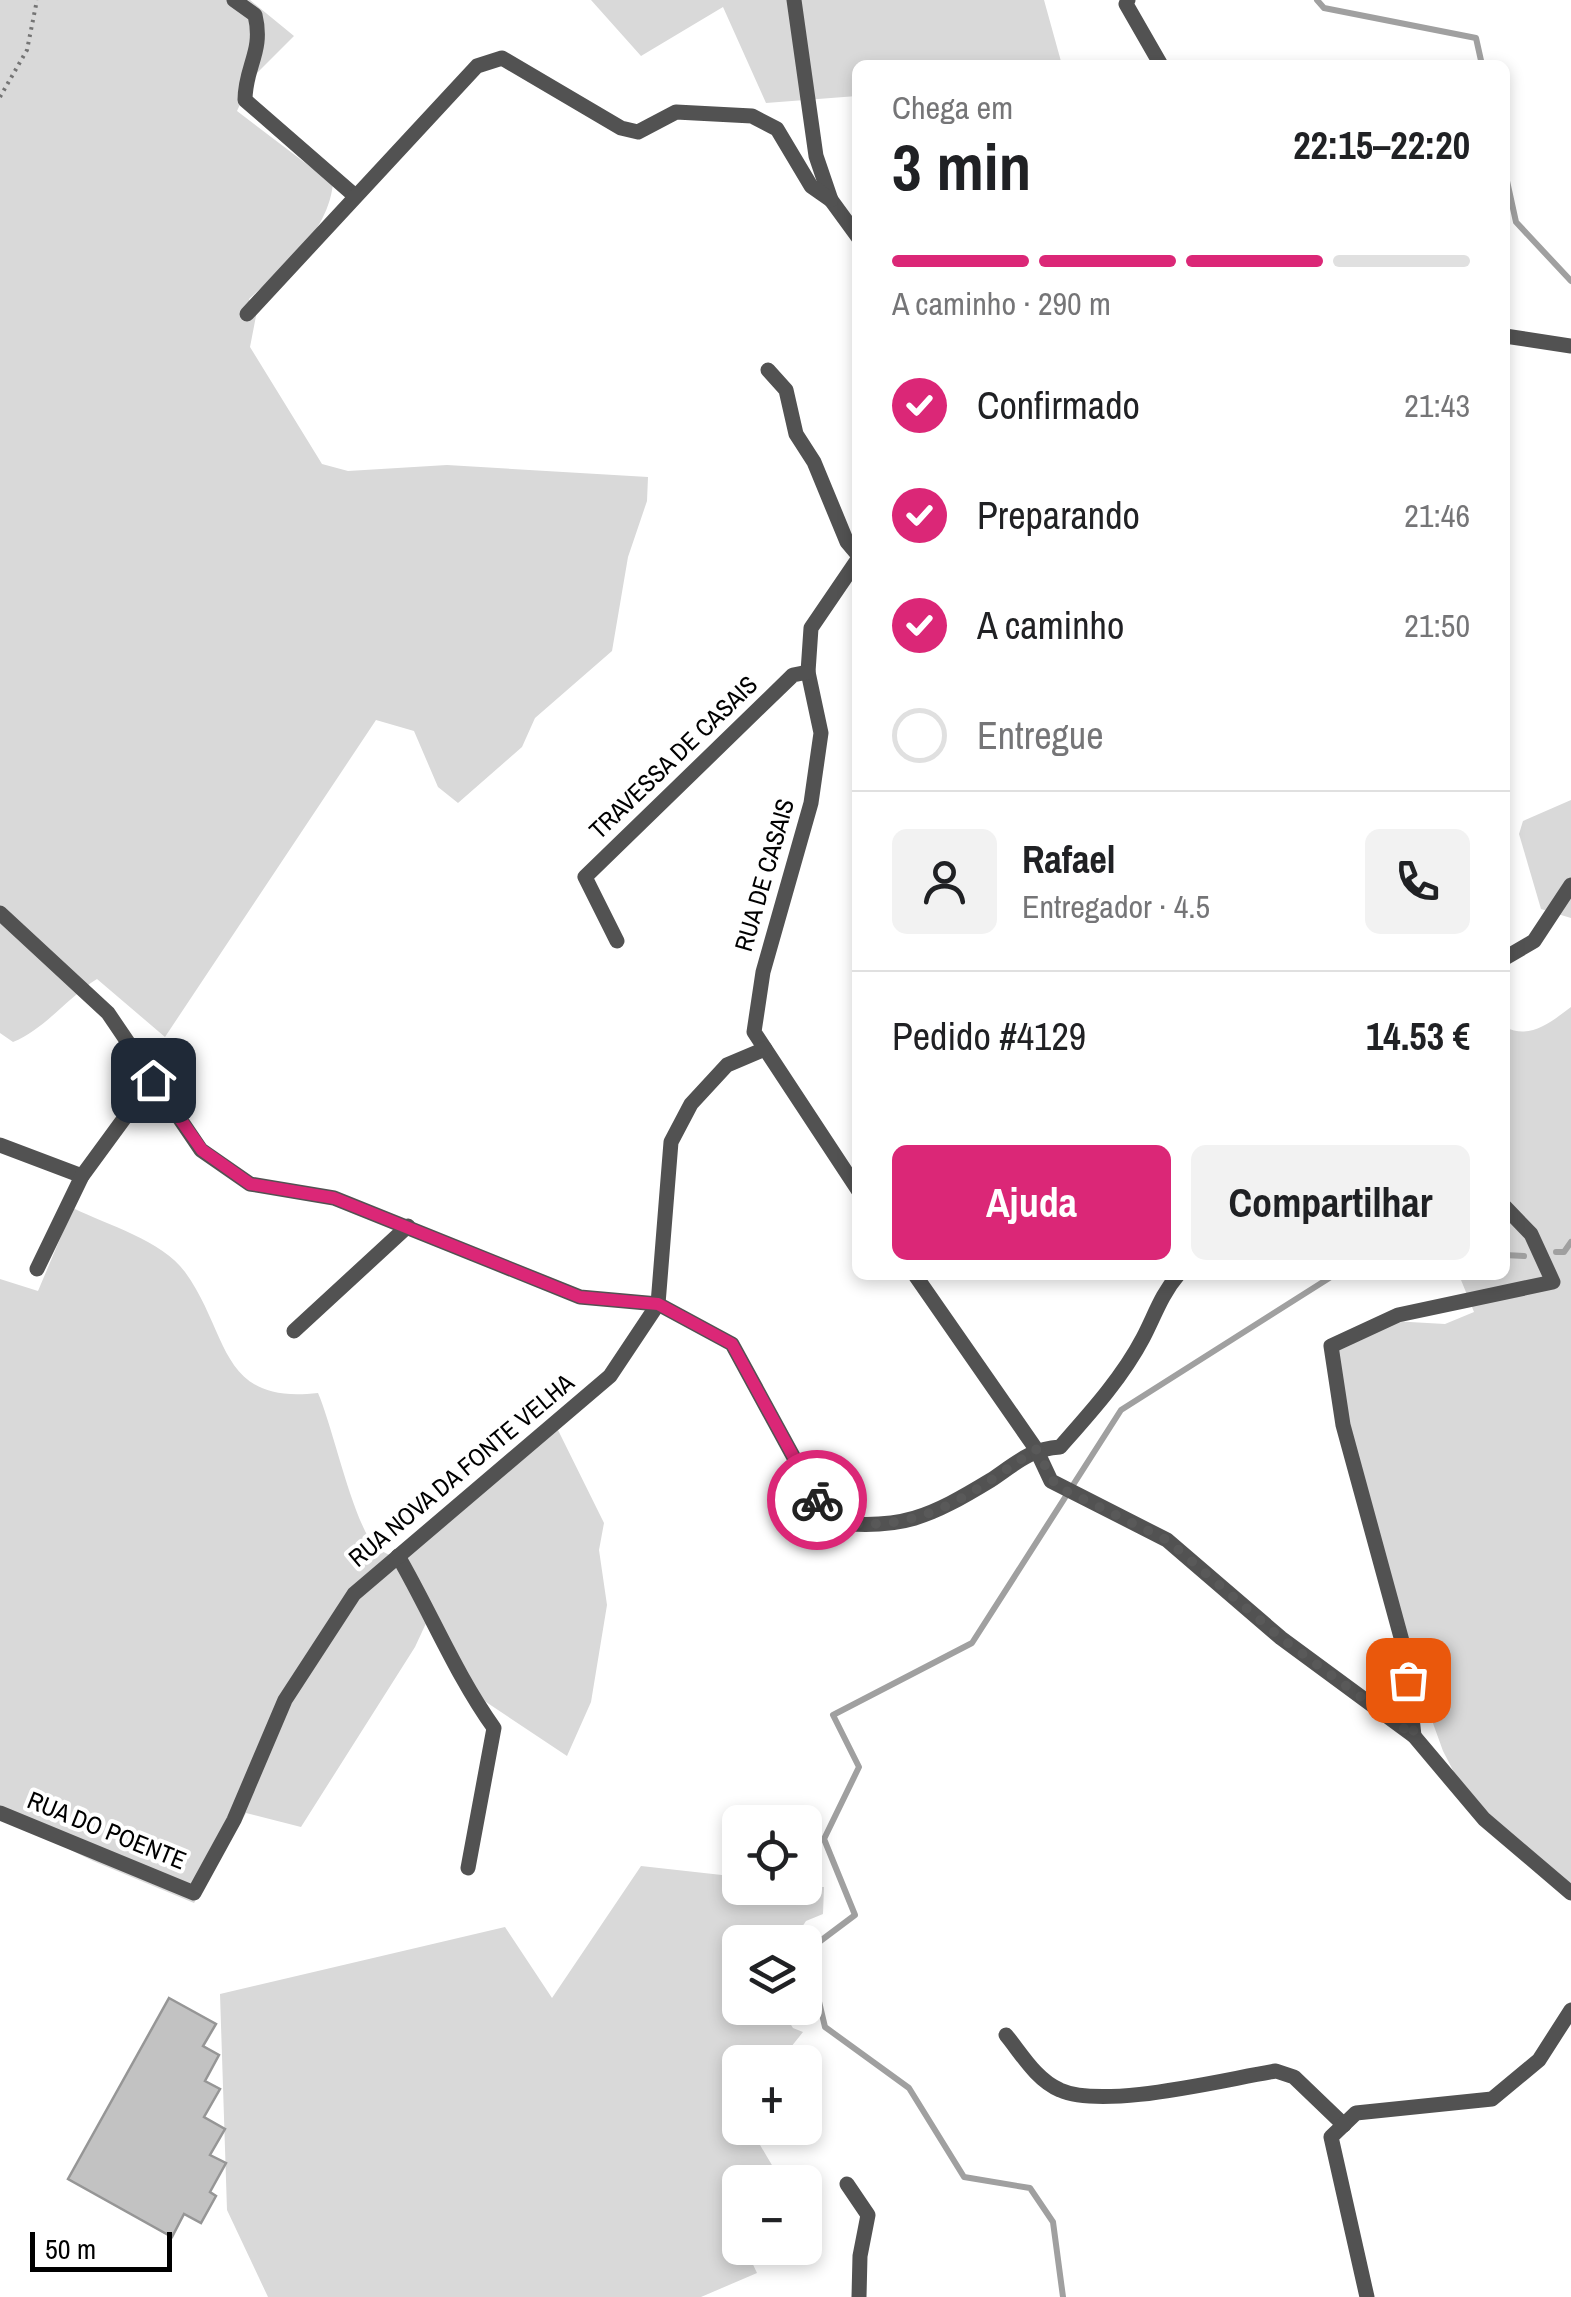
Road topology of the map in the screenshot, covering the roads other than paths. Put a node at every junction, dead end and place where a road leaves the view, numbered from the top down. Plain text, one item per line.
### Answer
1 (234, 0) edge
2 (794, 0) edge
3 (1128, 0) edge
4 (1157, 60) edge
5 (354, 195) junction
6 (830, 200) junction
7 (852, 230) edge
8 (247, 314) dead end
9 (1510, 337) edge
10 (1571, 346) edge
11 (768, 370) dead end
12 (852, 547) edge
13 (852, 566) edge
14 (808, 672) junction
15 (1571, 885) edge
16 (0, 913) edge
17 (618, 940) dead end
18 (1510, 955) edge
19 (765, 1048) junction
20 (153, 1080) junction
21 (0, 1144) edge
22 (82, 1176) junction
23 (852, 1181) edge
24 (1510, 1211) edge
25 (408, 1226) junction
26 (37, 1268) dead end
27 (918, 1280) edge
28 (1174, 1280) edge
29 (658, 1304) junction
30 (294, 1331) dead end
31 (1036, 1449) junction
32 (398, 1556) junction
33 (1414, 1736) junction
34 (0, 1813) edge
35 (468, 1868) dead end
36 (194, 1893) joint
37 (1571, 1893) edge
38 (1571, 2010) edge
39 (1006, 2034) dead end
40 (1344, 2125) junction
41 (847, 2184) dead end
42 (859, 2297) edge
43 (1366, 2297) edge

1 - 5 street
2 - 6 street
3 - 4 street
5 - 6 street
5 - 8 street
6 - 7 street
9 - 10 street
11 - 12 street
13 - 14 street, RUA DE CASAIS
14 - 17 street, TRAVESSA DE CASAIS
14 - 19 street, RUA DE CASAIS
15 - 18 street
16 - 20 street
19 - 23 street, RUA DE CASAIS
19 - 29 street
20 - 22 street
20 - 25 street
21 - 22 street
22 - 26 street
24 - 33 street
25 - 29 street
25 - 30 street
27 - 31 street
28 - 31 street
29 - 31 street
29 - 32 street, RUA NOVA DA FONTE VELHA
31 - 33 street
32 - 35 street
32 - 36 street, RUA NOVA DA FONTE VELHA
33 - 37 street
34 - 36 street, RUA DO POENTE
38 - 40 street
39 - 40 street
40 - 43 street
41 - 42 street

